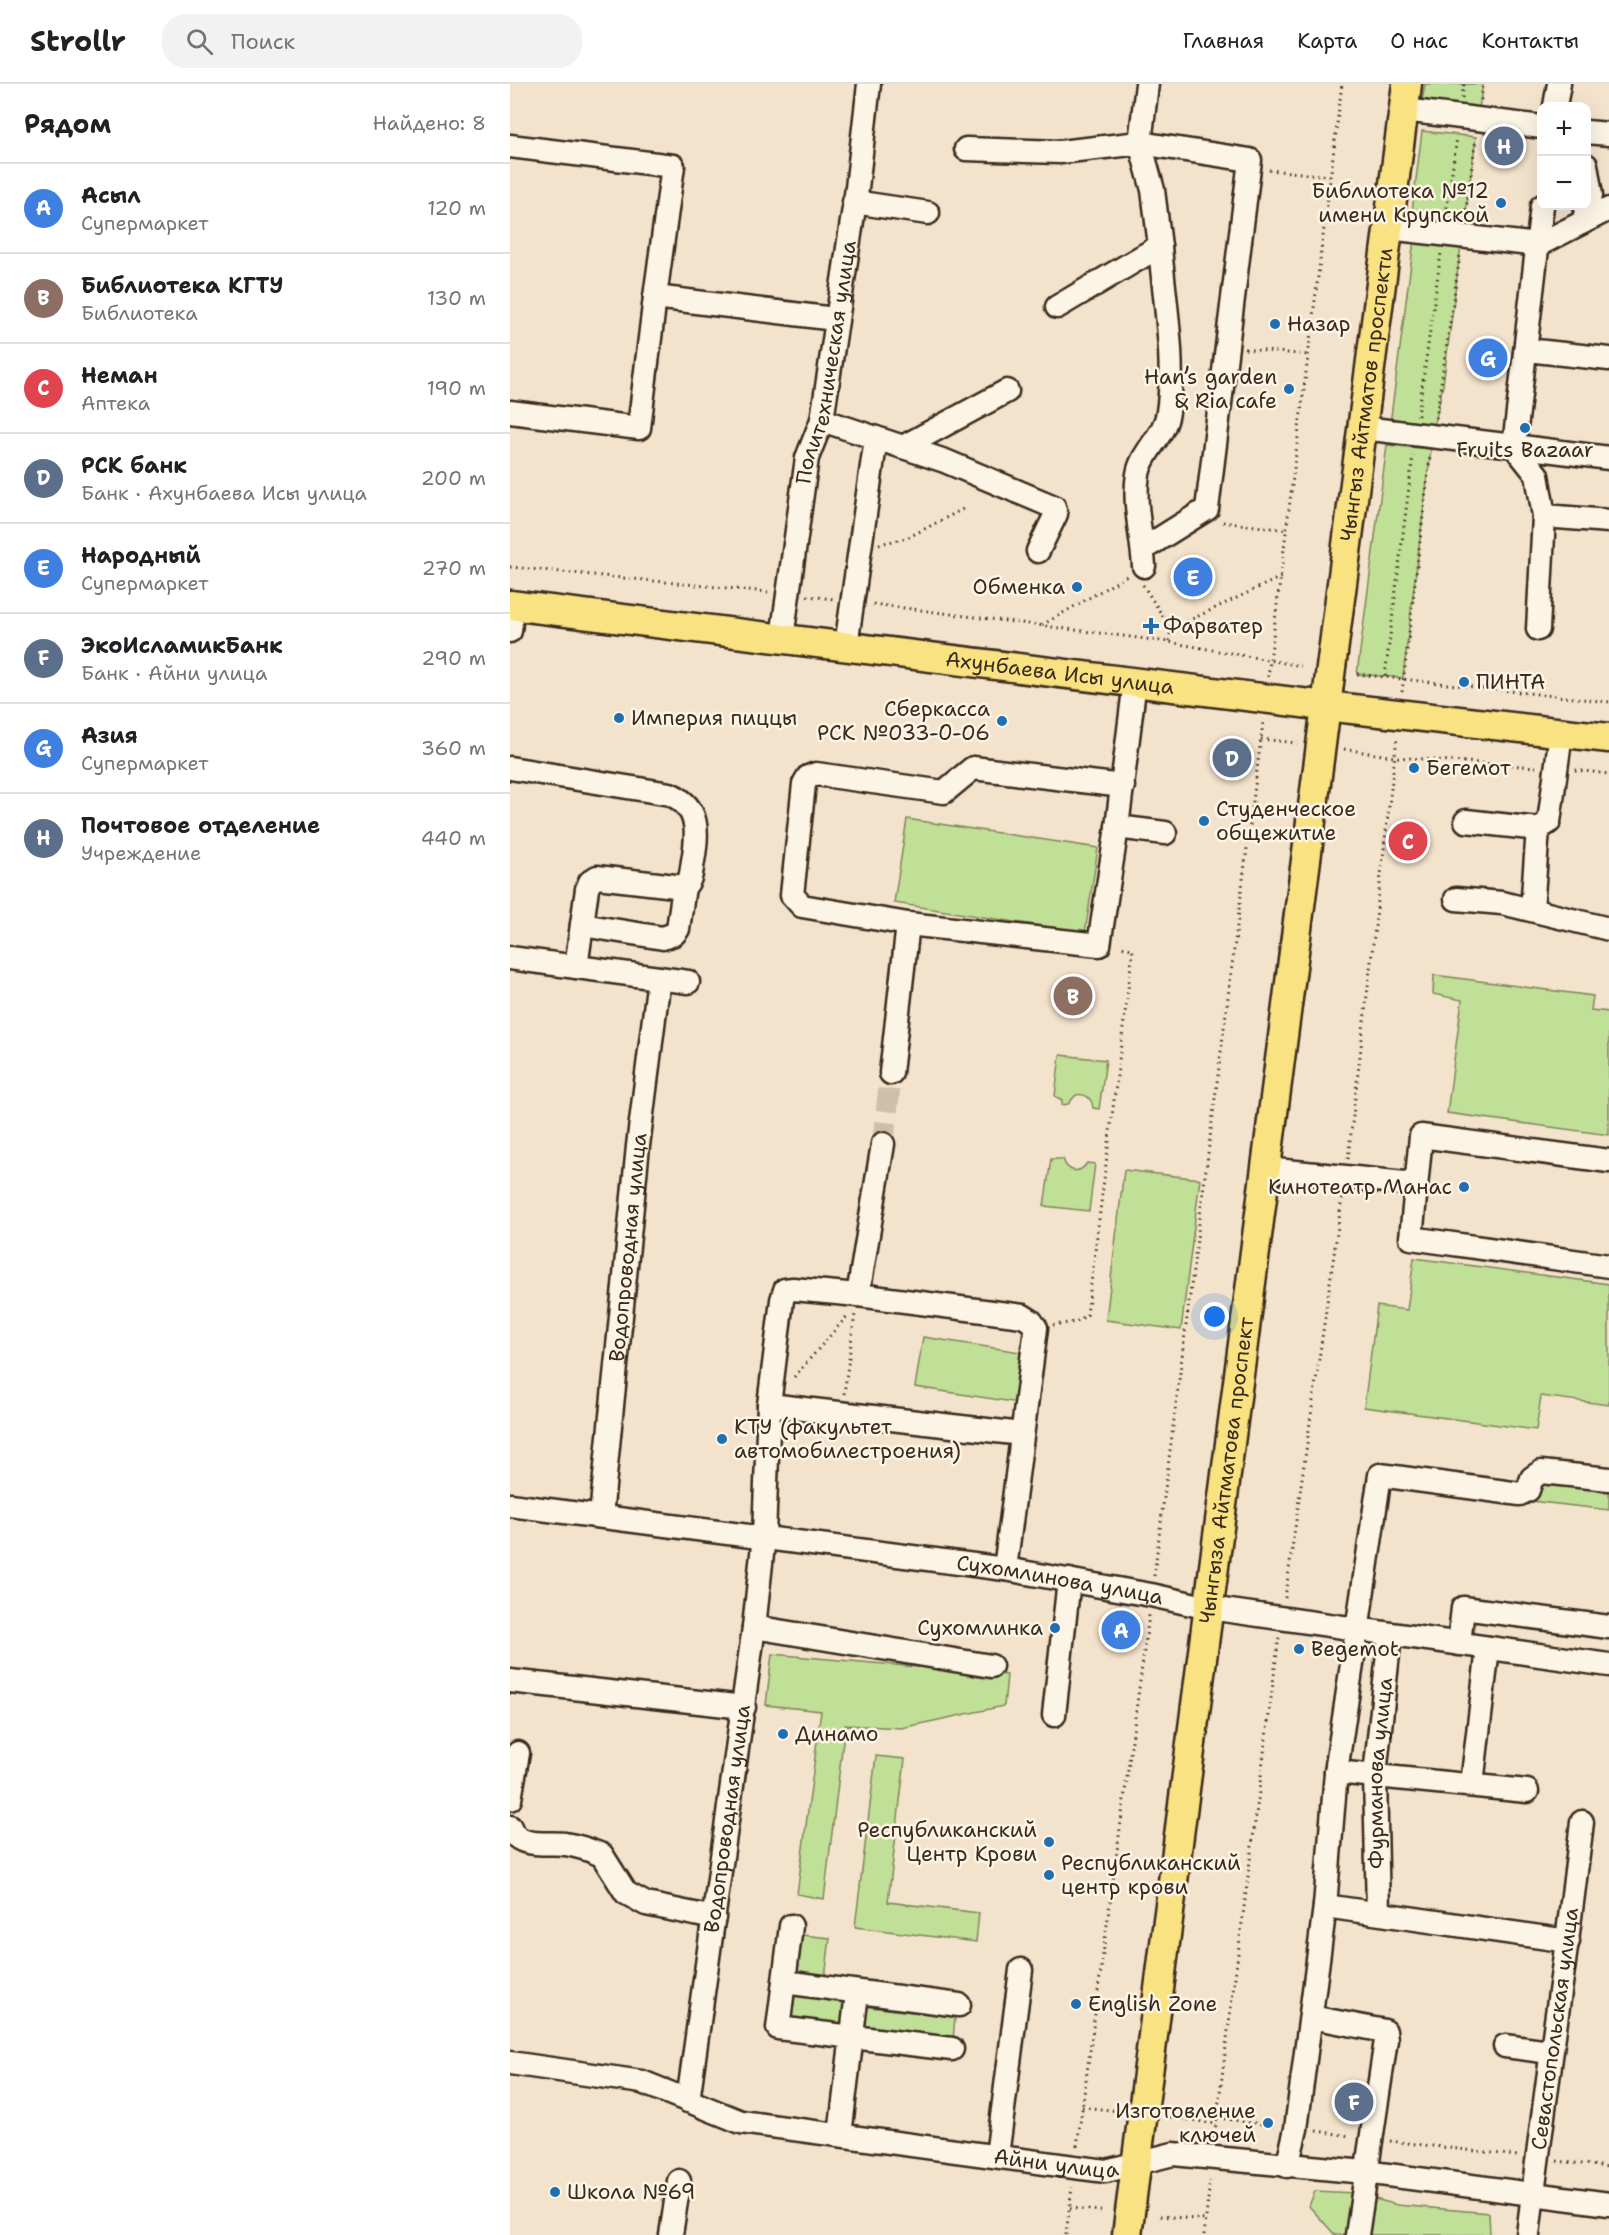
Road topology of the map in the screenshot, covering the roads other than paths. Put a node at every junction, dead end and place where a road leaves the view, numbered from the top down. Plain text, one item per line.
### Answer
1 (869, 84) edge
2 (1147, 84) edge
3 (1559, 84) edge
4 (1406, 97) edge
5 (1556, 102) edge
6 (1537, 126) edge
7 (1591, 132) edge
8 (1609, 134) edge
9 (1140, 143) junction
10 (510, 146) edge
11 (966, 149) dead end
12 (854, 202) junction
13 (1609, 209) edge
14 (1542, 210) edge
15 (1587, 210) edge
16 (928, 213) dead end
17 (1583, 222) junction
18 (1389, 228) junction
19 (1538, 245) junction
20 (1160, 246) junction
21 (655, 297) junction
22 (1057, 307) dead end
23 (835, 319) junction
24 (1527, 350) junction
25 (1609, 359) edge
26 (1007, 391) dead end
27 (510, 412) edge
28 (822, 420) junction
29 (1363, 428) junction
30 (876, 438) junction
31 (1514, 446) junction
32 (903, 447) junction
33 (1609, 458) edge
34 (1544, 516) junction
35 (1609, 520) edge
36 (1038, 551) dead end
37 (511, 614) edge
38 (1538, 629) dead end
39 (782, 638) junction
40 (846, 646) junction
41 (1135, 681) junction
42 (1326, 706) junction
43 (1561, 733) junction
44 (1609, 738) edge
45 (510, 768) edge
46 (1122, 786) junction
47 (1466, 821) dead end
48 (1117, 826) junction
49 (1538, 829) junction
50 (1165, 833) dead end
51 (684, 887) junction
52 (1456, 899) dead end
53 (1532, 909) junction
54 (908, 924) junction
55 (582, 925) junction
56 (1609, 929) edge
57 (510, 958) edge
58 (576, 967) junction
59 (659, 978) junction
60 (688, 982) dead end
61 (891, 1073) tunnel mouth
62 (883, 1144) tunnel mouth
63 (1609, 1161) edge
64 (1266, 1169) junction
65 (1415, 1184) junction
66 (1609, 1266) edge
67 (858, 1295) junction
68 (770, 1405) junction
69 (1022, 1434) junction
70 (1609, 1479) edge
71 (510, 1505) edge
72 (601, 1516) junction
73 (764, 1536) junction
74 (1005, 1569) junction
75 (1069, 1580) junction
76 (1209, 1608) junction
77 (754, 1627) junction
78 (1609, 1627) edge
79 (1358, 1629) junction
80 (1390, 1635) junction
81 (1459, 1644) junction
82 (1488, 1648) junction
83 (1609, 1665) edge
84 (991, 1666) dead end
85 (510, 1681) edge
86 (744, 1707) junction
87 (1054, 1715) dead end
88 (518, 1753) dead end
89 (1336, 1772) junction
90 (1374, 1775) junction
91 (1472, 1784) junction
92 (1527, 1791) dead end
93 (510, 1800) edge
94 (1582, 1822) dead end
95 (510, 1827) edge
96 (1325, 1906) junction
97 (1378, 1913) junction
98 (714, 1918) junction
99 (791, 1926) dead end
100 (1568, 1941) junction
101 (1021, 1970) dead end
102 (784, 1982) junction
103 (857, 1993) junction
104 (959, 2005) dead end
105 (1311, 2017) junction
106 (852, 2037) junction
107 (1505, 2046) dead end
108 (952, 2049) dead end
109 (1550, 2052) junction
110 (510, 2063) edge
111 (688, 2101) junction
112 (840, 2135) junction
113 (997, 2157) junction
114 (1137, 2163) junction
115 (1287, 2166) junction
116 (1365, 2172) junction
117 (678, 2181) dead end
118 (1533, 2194) junction
119 (1609, 2204) edge
120 (671, 2235) edge
121 (1127, 2235) edge
122 (1357, 2235) edge
123 (1528, 2235) edge

1 - 12 street, Политехническая улица
2 - 9 street
3 - 5 street
4 - 6 street
4 - 18 main road, Чынгыз Айтматов проспекти
7 - 8 street
9 - 11 street
9 - 20 street
9 - 20 street
10 - 21 street
12 - 16 street
12 - 23 street, Политехническая улица
13 - 17 street
14 - 19 street
15 - 17 street
17 - 19 street
18 - 19 street
18 - 29 main road, Чынгыз Айтматов проспекти
19 - 24 street
20 - 22 street
21 - 23 street
21 - 27 street
23 - 28 street, Политехническая улица
24 - 25 street
24 - 31 street
26 - 32 street
28 - 30 street
28 - 39 street, Политехническая улица
29 - 31 street
29 - 42 main road, Чынгыз Айтматов проспекти
30 - 32 street
30 - 40 street
31 - 33 street
31 - 34 street
32 - 36 street
34 - 35 street
34 - 38 street
37 - 39 main road, Ахунбаева Исы улица
39 - 40 main road, Ахунбаева Исы улица
40 - 41 main road, Ахунбаева Исы улица
41 - 42 main road, Ахунбаева Исы улица
41 - 46 street
42 - 43 main road, Ахунбаева Исы улица
42 - 64 main road, Чынгыза Айтматова проспект
43 - 44 main road, Ахунбаева Исы улица
43 - 49 street
45 - 51 street
46 - 48 street
46 - 54 street
47 - 49 street
48 - 50 street
48 - 54 street
49 - 53 street
51 - 55 street
51 - 55 street
52 - 53 street
53 - 56 street
54 - 61 street
55 - 58 street
57 - 58 street
58 - 59 street
59 - 60 street
59 - 72 street, Водопроводная улица
62 - 67 street
63 - 65 street
64 - 65 street
64 - 76 main road, Чынгыза Айтматова проспект
65 - 66 street
67 - 68 street, Водопроводная улица
67 - 69 street
68 - 69 street
68 - 73 street, Водопроводная улица
69 - 74 street
70 - 79 street
71 - 72 street, Сухомлинова улица
72 - 73 street, Сухомлинова улица
73 - 74 street, Сухомлинова улица
73 - 77 street, Водопроводная улица
74 - 75 street, Сухомлинова улица
75 - 76 street, Сухомлинова улица
75 - 87 street
76 - 79 street, Сухомлинова улица
76 - 114 main road, Чынгыза Айтматова проспект
77 - 84 street
77 - 86 street, Водопроводная улица
78 - 81 street
79 - 80 street, Сухомлинова улица
79 - 89 street
80 - 81 street, Сухомлинова улица
80 - 90 street, Фурманова улица
81 - 82 street, Сухомлинова улица
82 - 83 street, Сухомлинова улица
82 - 91 street
85 - 86 street
86 - 98 street, Водопроводная улица
88 - 93 street
89 - 90 street
89 - 96 street
90 - 91 street
90 - 97 street, Фурманова улица
91 - 92 street
94 - 100 street, Севастопольская улица
95 - 98 street
96 - 97 street
96 - 105 street
97 - 100 street
98 - 111 street, Водопроводная улица
99 - 102 street
100 - 109 street, Севастопольская улица
101 - 113 street
102 - 103 street
102 - 106 street
103 - 104 street
103 - 106 street
105 - 115 street
105 - 116 street
106 - 108 street
106 - 112 street
107 - 109 street
109 - 118 street, Севастопольская улица
110 - 111 street, Айни улица
111 - 112 street, Айни улица
112 - 113 street, Айни улица
113 - 114 street, Айни улица
114 - 115 street, Айни улица
114 - 121 main road, Чынгыза Айтматова проспект
115 - 116 street, Айни улица
116 - 118 street, Айни улица
116 - 122 street
117 - 120 street
118 - 119 street, Айни улица
118 - 123 street, Севастопольская улица

